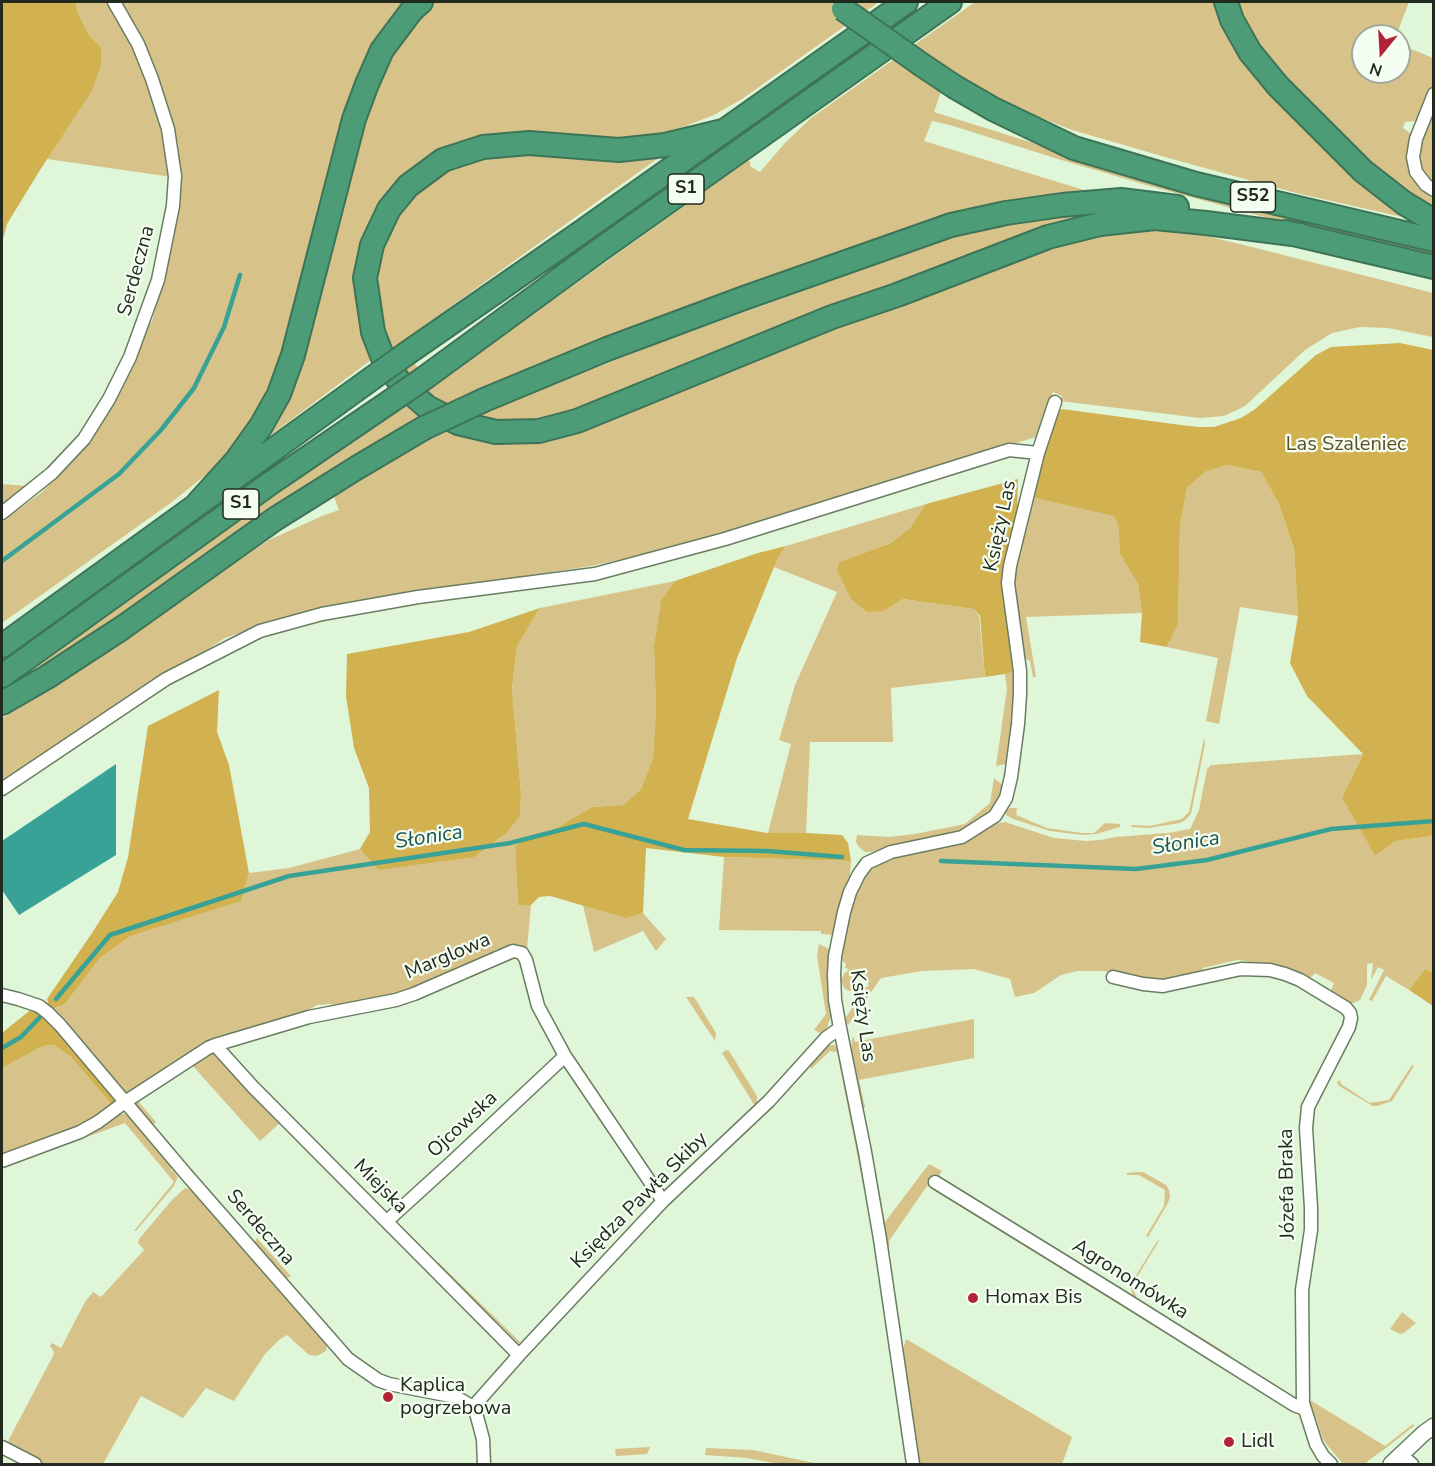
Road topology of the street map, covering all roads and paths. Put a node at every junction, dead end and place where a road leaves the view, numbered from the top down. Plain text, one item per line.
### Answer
1 (114, 2) edge
2 (420, 2) edge
3 (906, 2) edge
4 (950, 2) edge
5 (1226, 2) edge
6 (837, 5) edge
7 (1434, 94) edge
8 (723, 131) junction
9 (1434, 190) edge
10 (1434, 221) edge
11 (1300, 235) junction
12 (1434, 240) edge
13 (1434, 267) edge
14 (1054, 402) dead end
15 (1038, 453) junction
16 (198, 504) junction
17 (2, 513) edge
18 (2, 646) edge
19 (2, 676) edge
20 (2, 703) edge
21 (2, 789) edge
22 (1113, 977) dead end
23 (2, 995) edge
24 (840, 1028) junction
25 (215, 1045) junction
26 (565, 1056) junction
27 (125, 1102) junction
28 (2, 1161) edge
29 (934, 1182) dead end
30 (663, 1201) junction
31 (387, 1221) junction
32 (519, 1355) junction
33 (473, 1407) junction
34 (1305, 1409) junction
35 (1434, 1426) edge
36 (2, 1446) edge
37 (912, 1451) junction
38 (1401, 1461) edge
39 (35, 1464) edge
40 (484, 1464) edge
41 (906, 1464) edge
42 (913, 1464) edge
43 (1330, 1464) edge

1 - 17 street, Serdeczna
2 - 16 highway
3 - 8 highway, S1
4 - 19 highway, S1, bridge
5 - 10 highway
6 - 12 highway, S52, bridge
7 - 9 street
8 - 11 highway
8 - 16 highway, S1, bridge
11 - 13 highway, S52
11 - 20 highway, S52, bridge
14 - 15 street, Księży Las
15 - 21 street
15 - 24 street, Księży Las
16 - 18 highway, S1
22 - 34 street, Józefa Braka
23 - 27 street, Serdeczna
24 - 30 street, Księdza Pawła Skiby
24 - 37 street, Księży Las
25 - 26 street, Marglowa
25 - 27 street, Marglowa
25 - 31 street, Miejska
26 - 30 street, Marglowa
26 - 31 street, Ojcowska
27 - 28 street, Marglowa
27 - 33 street, Serdeczna
29 - 34 street, Agronomówka
30 - 32 street, Księdza Pawła Skiby
31 - 32 street, Miejska
32 - 33 street, Księdza Pawła Skiby
33 - 40 street
34 - 43 street, Józefa Braka
35 - 38 street
36 - 39 street
37 - 41 street
37 - 42 street, Księży Las

